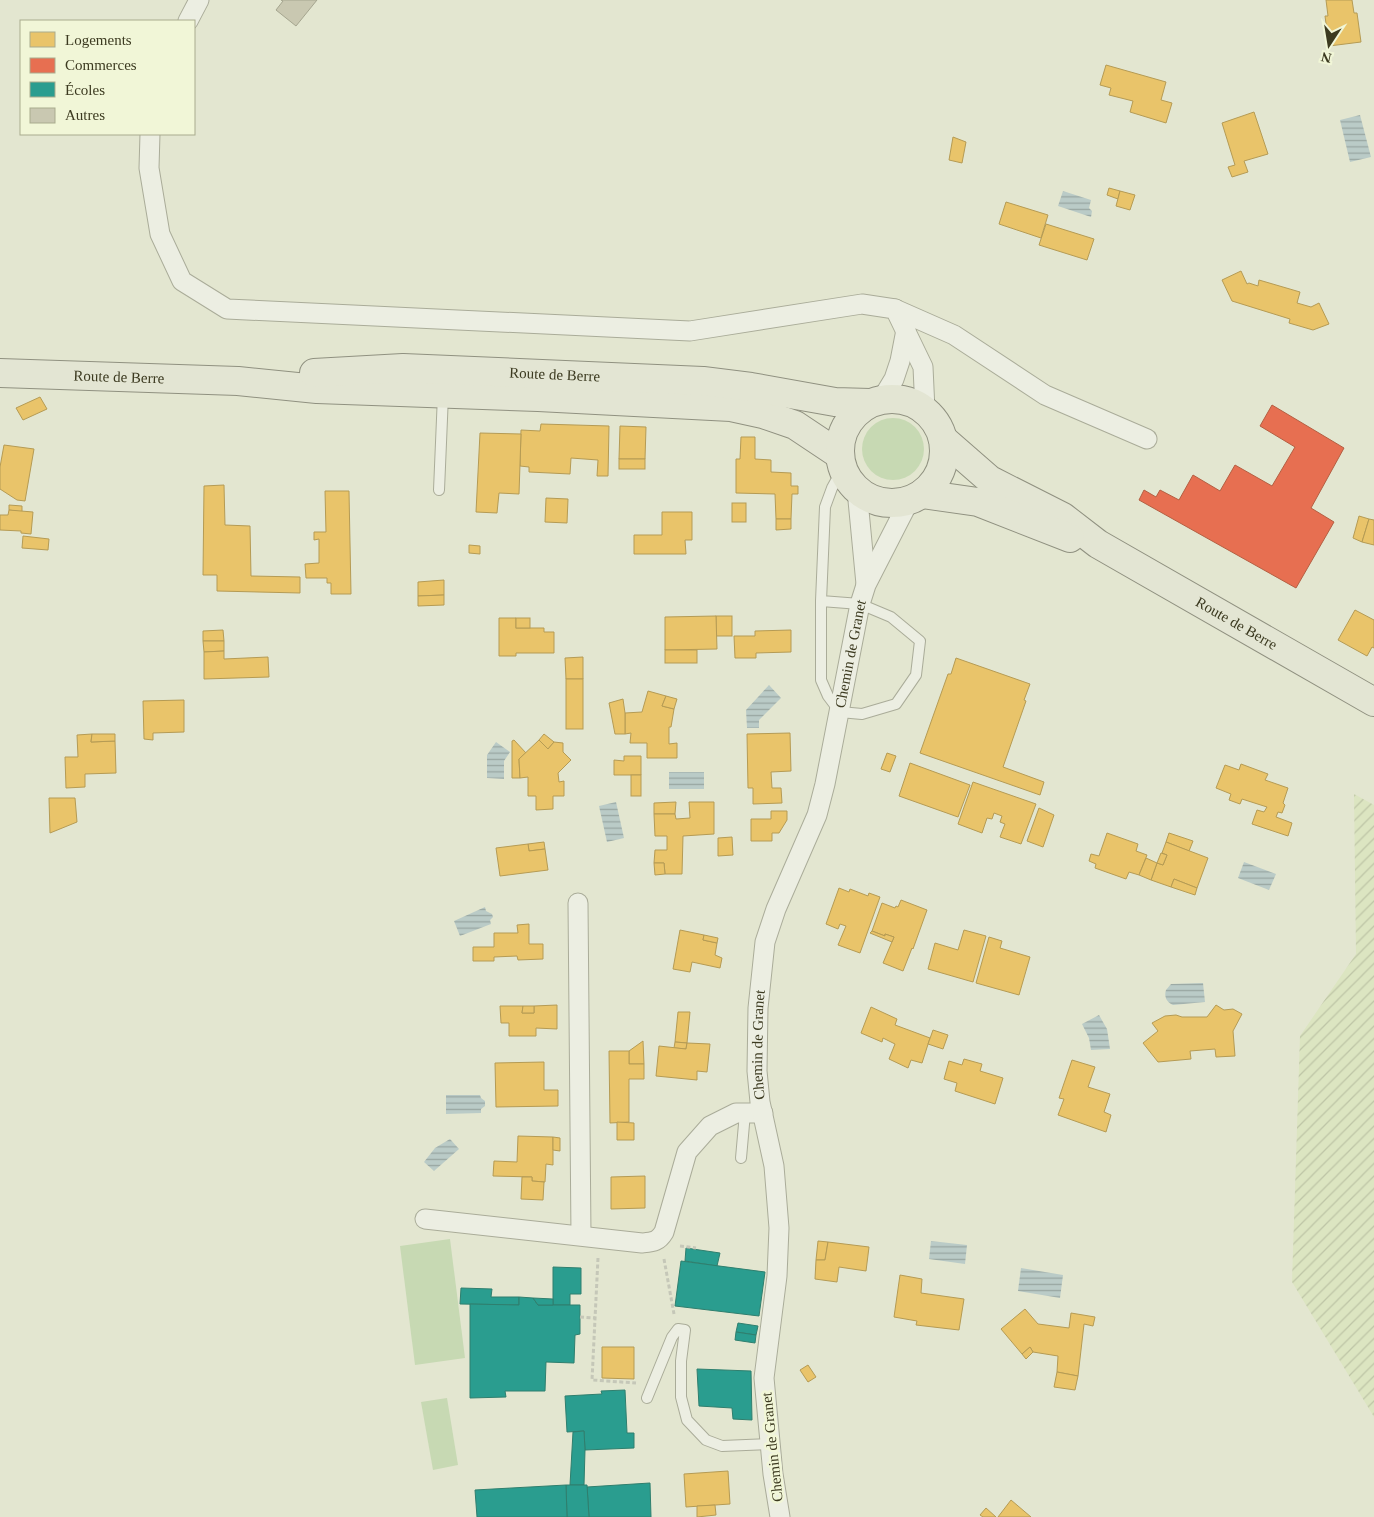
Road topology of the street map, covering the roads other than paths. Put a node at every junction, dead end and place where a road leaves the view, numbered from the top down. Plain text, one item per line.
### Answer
1 (199, 0) edge
2 (189, 20) edge
3 (150, 135) edge
4 (895, 309) junction
5 (906, 330) junction
6 (0, 373) edge
7 (238, 381) junction
8 (444, 389) junction
9 (876, 401) junction
10 (925, 410) junction
11 (943, 439) junction
12 (1147, 439) dead end
13 (841, 461) junction
14 (439, 490) dead end
15 (857, 490) junction
16 (916, 497) junction
17 (1098, 544) junction
18 (866, 585) junction
19 (821, 601) junction
20 (860, 604) junction
21 (1374, 702) edge
22 (840, 712) junction
23 (578, 902) dead end
24 (754, 1113) junction
25 (741, 1158) dead end
26 (425, 1219) dead end
27 (581, 1235) junction
28 (647, 1398) dead end
29 (770, 1444) junction
30 (780, 1517) edge

1 - 2 street
3 - 4 street
4 - 5 street
4 - 12 street
5 - 9 street
5 - 10 street
6 - 7 main road, Route de Berre
7 - 8 main road, Route de Berre
7 - 9 main road, Route de Berre
8 - 13 main road, Route de Berre
8 - 14 lane
9 - 10 main road
9 - 13 main road
10 - 11 main road
11 - 16 main road
11 - 17 main road, Route de Berre
13 - 15 main road
13 - 19 lane
15 - 16 main road
15 - 18 street, Chemin de Granet
16 - 17 main road, Route de Berre
16 - 18 street, Chemin de Granet
17 - 21 main road, Route de Berre
18 - 20 street, Chemin de Granet
19 - 20 lane
19 - 22 lane
20 - 22 street, Chemin de Granet
20 - 22 lane
22 - 24 street, Chemin de Granet
23 - 27 street
24 - 25 lane
24 - 27 street
24 - 29 street, Chemin de Granet
26 - 27 street
28 - 29 lane
29 - 30 street, Chemin de Granet

